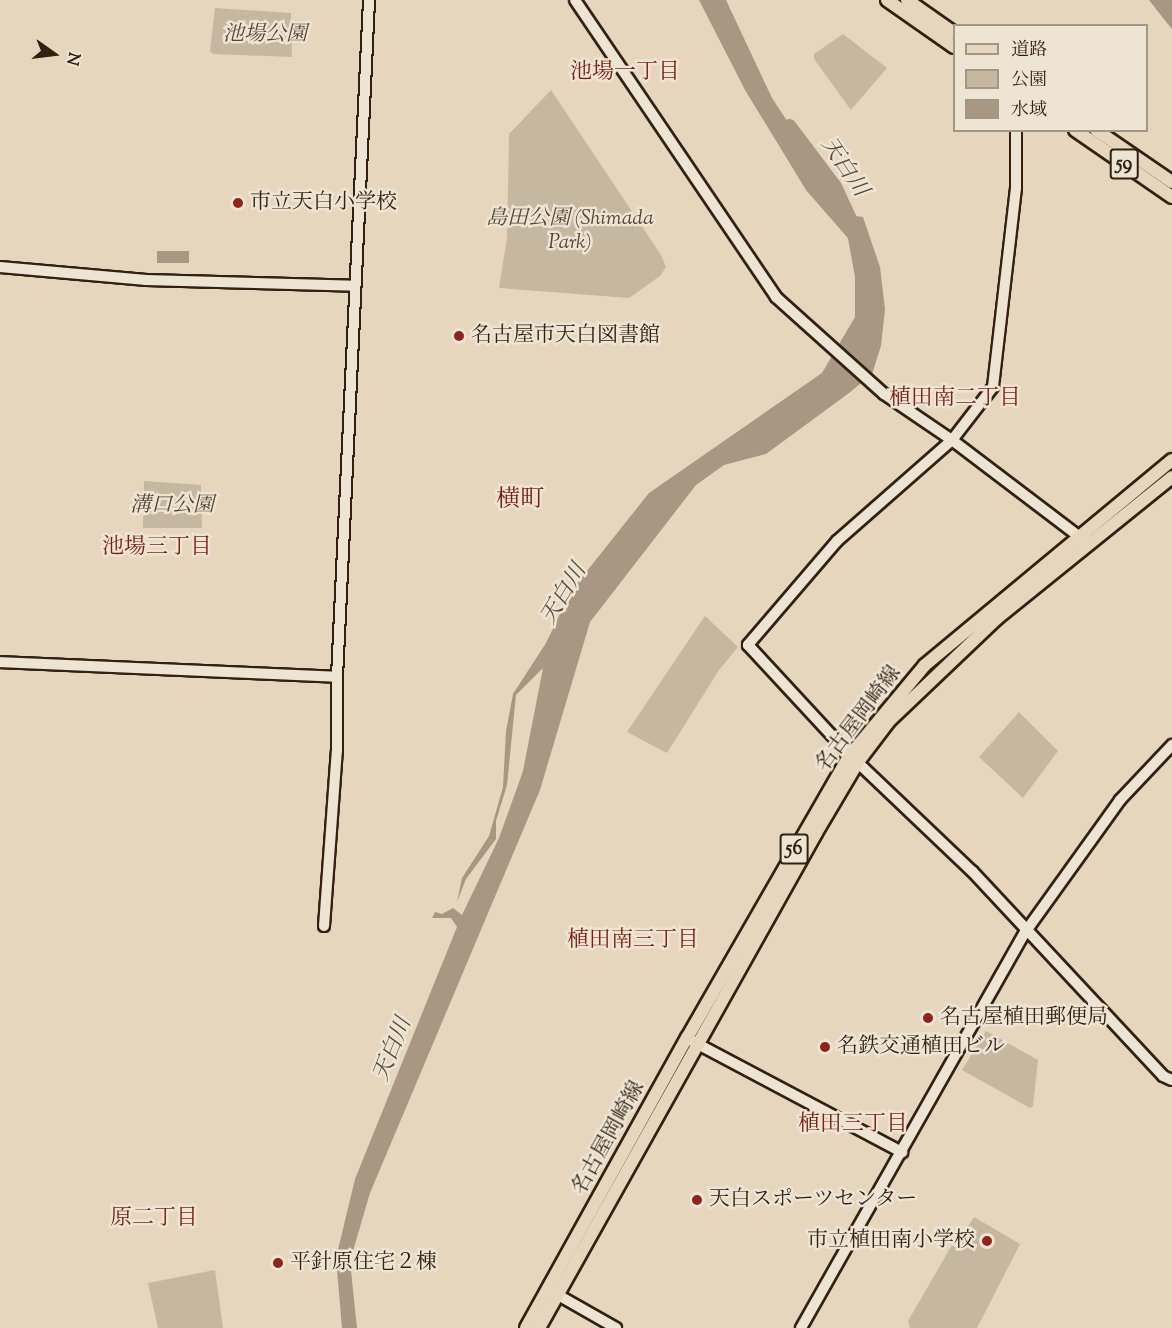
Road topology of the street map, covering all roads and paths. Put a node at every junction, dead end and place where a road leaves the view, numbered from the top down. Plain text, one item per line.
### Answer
1 (369, 0) edge
2 (575, 0) edge
3 (886, 0) edge
4 (907, 0) edge
5 (953, 32) edge
6 (953, 45) edge
7 (1016, 132) edge
8 (1078, 132) edge
9 (1099, 132) edge
10 (1172, 182) edge
11 (1172, 197) edge
12 (0, 267) edge
13 (355, 286) junction
14 (952, 440) junction
15 (1172, 460) edge
16 (1172, 477) edge
17 (1078, 536) junction
18 (1089, 545) junction
19 (0, 662) edge
20 (337, 677) junction
21 (1172, 745) edge
22 (854, 758) junction
23 (324, 926) dead end
24 (1026, 931) junction
25 (692, 1041) junction
26 (1172, 1080) edge
27 (902, 1152) junction
28 (553, 1292) junction
29 (526, 1328) edge
30 (539, 1328) edge
31 (616, 1328) edge
32 (801, 1328) edge

1 - 13 street
2 - 14 street
3 - 6 main road
4 - 5 main road
7 - 14 street
8 - 11 main road, 59
9 - 10 main road, 59
12 - 13 street
13 - 20 street
14 - 17 street
14 - 22 street
15 - 17 main road, 名古屋岡崎線 / 56
16 - 18 main road, 名古屋岡崎線 / 56
17 - 18 street
17 - 22 main road, 名古屋岡崎線 / 56
18 - 22 main road, 名古屋岡崎線 / 56
19 - 20 street
20 - 23 street
21 - 24 street
22 - 24 street
22 - 25 main road, 名古屋岡崎線 / 56
24 - 26 street
24 - 27 street
25 - 27 street
25 - 28 main road, 名古屋岡崎線 / 56
27 - 32 street
28 - 29 main road, 名古屋岡崎線 / 56
28 - 30 main road, 名古屋岡崎線 / 56
28 - 31 street

